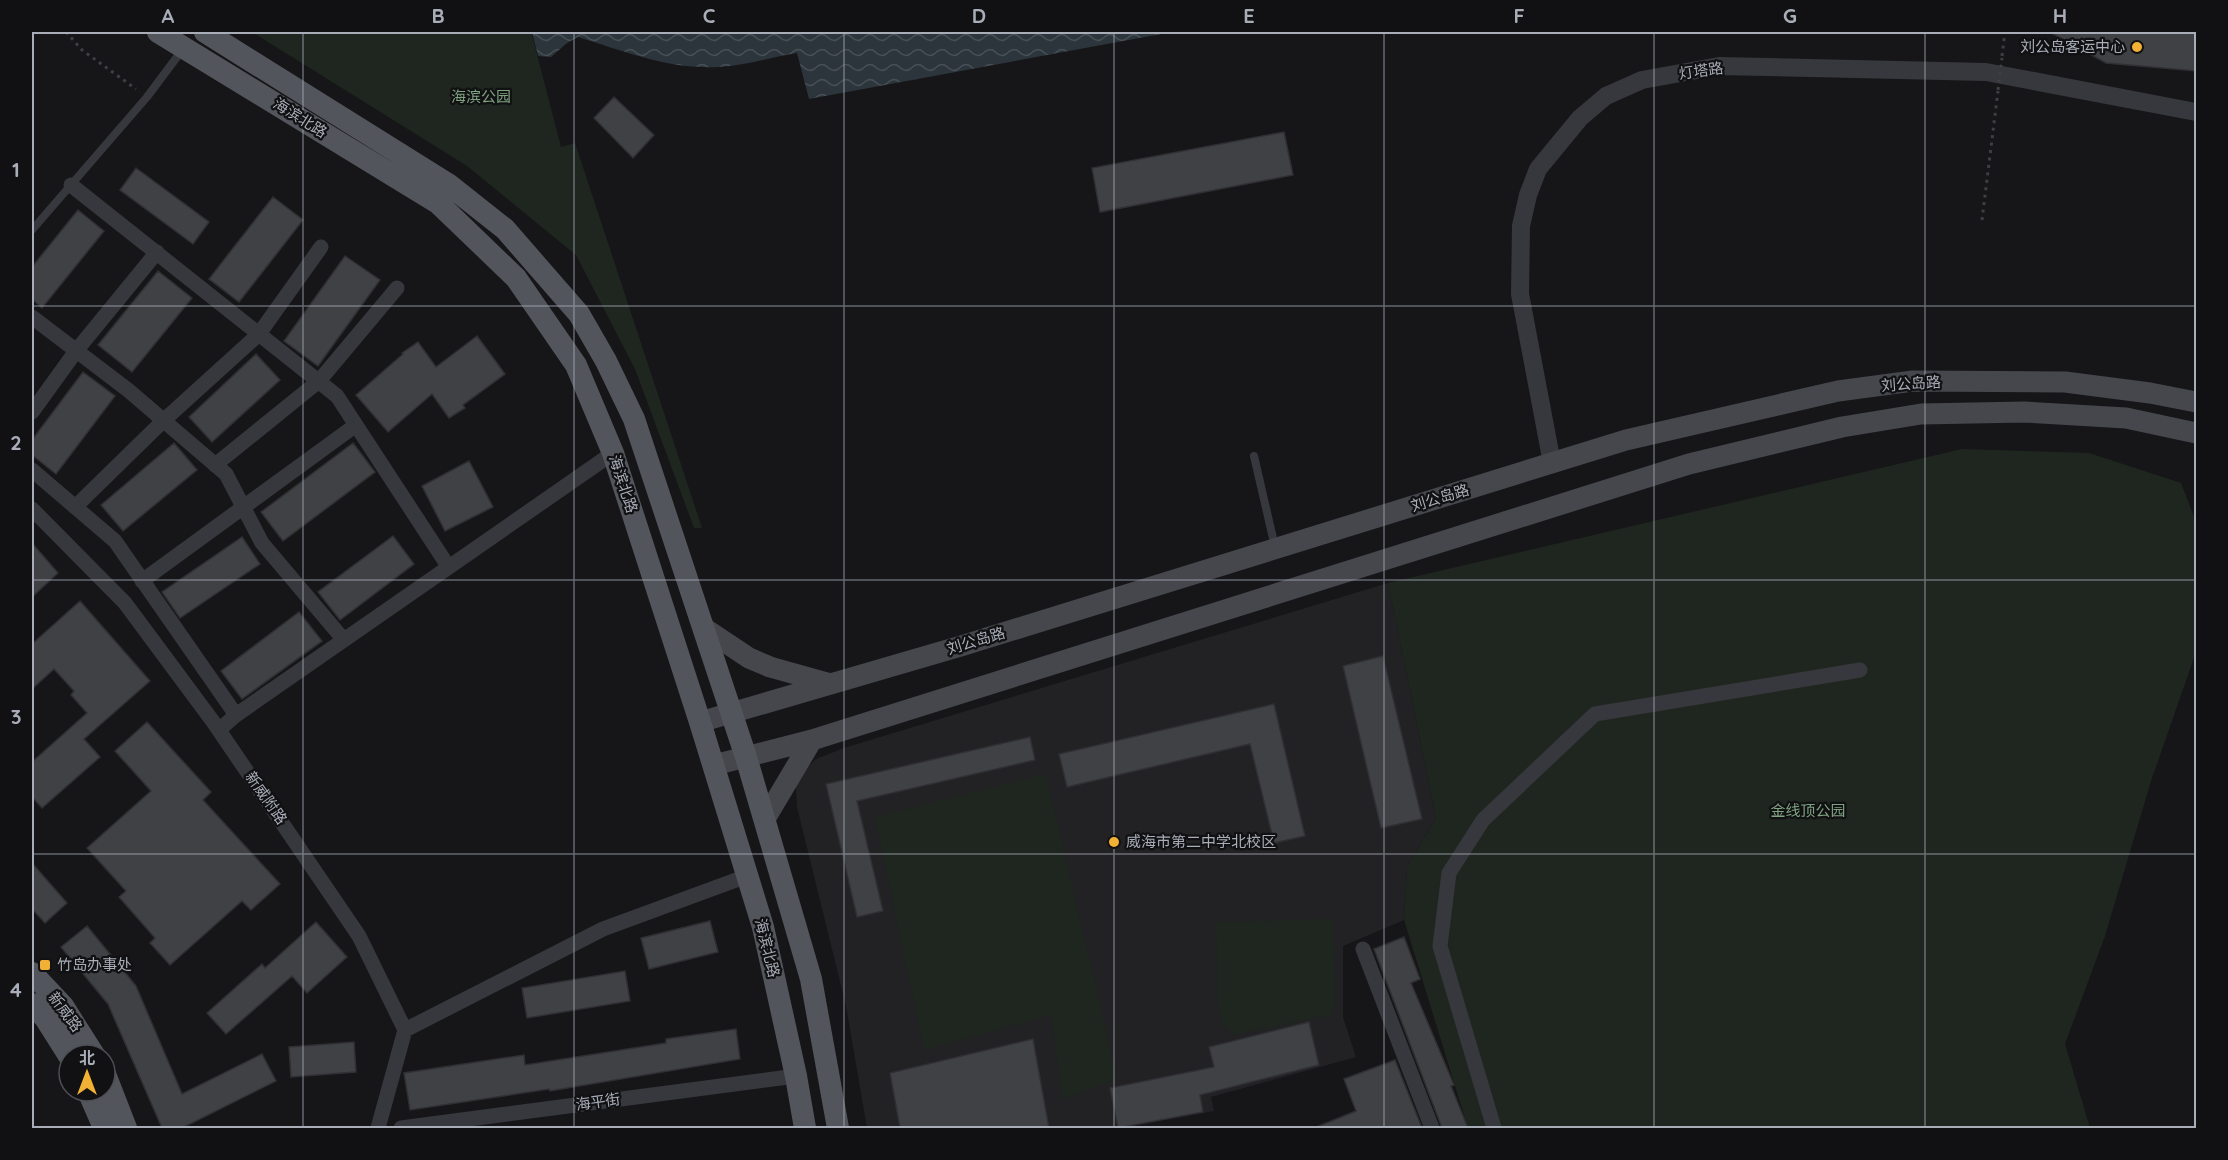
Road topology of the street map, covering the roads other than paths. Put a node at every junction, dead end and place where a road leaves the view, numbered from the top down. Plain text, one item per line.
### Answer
1 (158, 32) edge
2 (216, 36) edge
3 (184, 48) junction
4 (2196, 112) edge
5 (71, 184) junction
6 (32, 230) edge
7 (321, 247) dead end
8 (157, 252) junction
9 (397, 288) dead end
10 (32, 317) edge
11 (259, 334) junction
12 (76, 351) junction
13 (319, 381) junction
14 (2196, 402) edge
15 (32, 412) edge
16 (163, 421) junction
17 (356, 425) junction
18 (2196, 433) edge
19 (613, 453) junction
20 (1254, 456) dead end
21 (1552, 463) junction
22 (215, 465) junction
23 (32, 470) edge
24 (75, 507) junction
25 (243, 507) junction
26 (32, 509) edge
27 (1276, 548) junction
28 (448, 566) junction
29 (142, 581) junction
30 (704, 628) junction
31 (344, 640) junction
32 (1860, 670) dead end
33 (832, 684) junction
34 (732, 712) junction
35 (236, 715) junction
36 (700, 722) junction
37 (219, 730) junction
38 (812, 740) junction
39 (746, 757) junction
40 (714, 765) junction
41 (765, 819) junction
42 (747, 876) junction
43 (1363, 949) dead end
44 (32, 972) edge
45 (32, 1004) edge
46 (405, 1030) junction
47 (61, 1043) edge
48 (86, 1043) edge
49 (796, 1076) junction
50 (93, 1103) edge
51 (116, 1103) edge
52 (104, 1128) edge
53 (126, 1128) edge
54 (378, 1128) edge
55 (401, 1128) edge
56 (805, 1128) edge
57 (838, 1128) edge
58 (1432, 1128) edge
59 (1494, 1128) edge

1 - 3 main road, 海滨北路
2 - 30 main road, 海滨北路
3 - 5 lane
3 - 19 main road, 海滨北路
4 - 21 street, 灯塔路
5 - 6 lane
5 - 8 street
7 - 11 street
8 - 11 street
8 - 12 street
9 - 13 street
10 - 12 street
11 - 13 street
11 - 16 street
12 - 15 street
12 - 16 street
13 - 17 street
13 - 22 street
14 - 21 main road, 刘公岛路
16 - 22 street
16 - 24 street
17 - 25 street
17 - 28 street
18 - 38 main road, 刘公岛路
19 - 28 street
19 - 36 main road, 海滨北路
20 - 27 lane
21 - 27 main road, 刘公岛路
22 - 25 street
23 - 24 street
24 - 29 street
25 - 29 street
25 - 31 street
26 - 37 street, 新威附路
27 - 33 main road, 刘公岛路
28 - 31 street
29 - 35 street
30 - 33 main road
30 - 34 main road, 海滨北路
31 - 35 street
32 - 59 street
33 - 34 main road, 刘公岛路
34 - 36 main road, 刘公岛路
34 - 39 main road, 海滨北路
35 - 37 street
36 - 40 main road, 海滨北路
37 - 46 street, 新威附路
38 - 39 main road, 刘公岛路
38 - 41 main road
39 - 40 main road, 刘公岛路
39 - 41 main road, 海滨北路
40 - 42 main road, 海滨北路
41 - 57 main road, 海滨北路
42 - 46 street
42 - 49 main road, 海滨北路
43 - 58 street
44 - 48 main road, 新威路
45 - 47 main road, 新威路
46 - 54 street
49 - 55 street, 海平街
49 - 56 main road, 海滨北路
50 - 52 main road
51 - 53 main road

